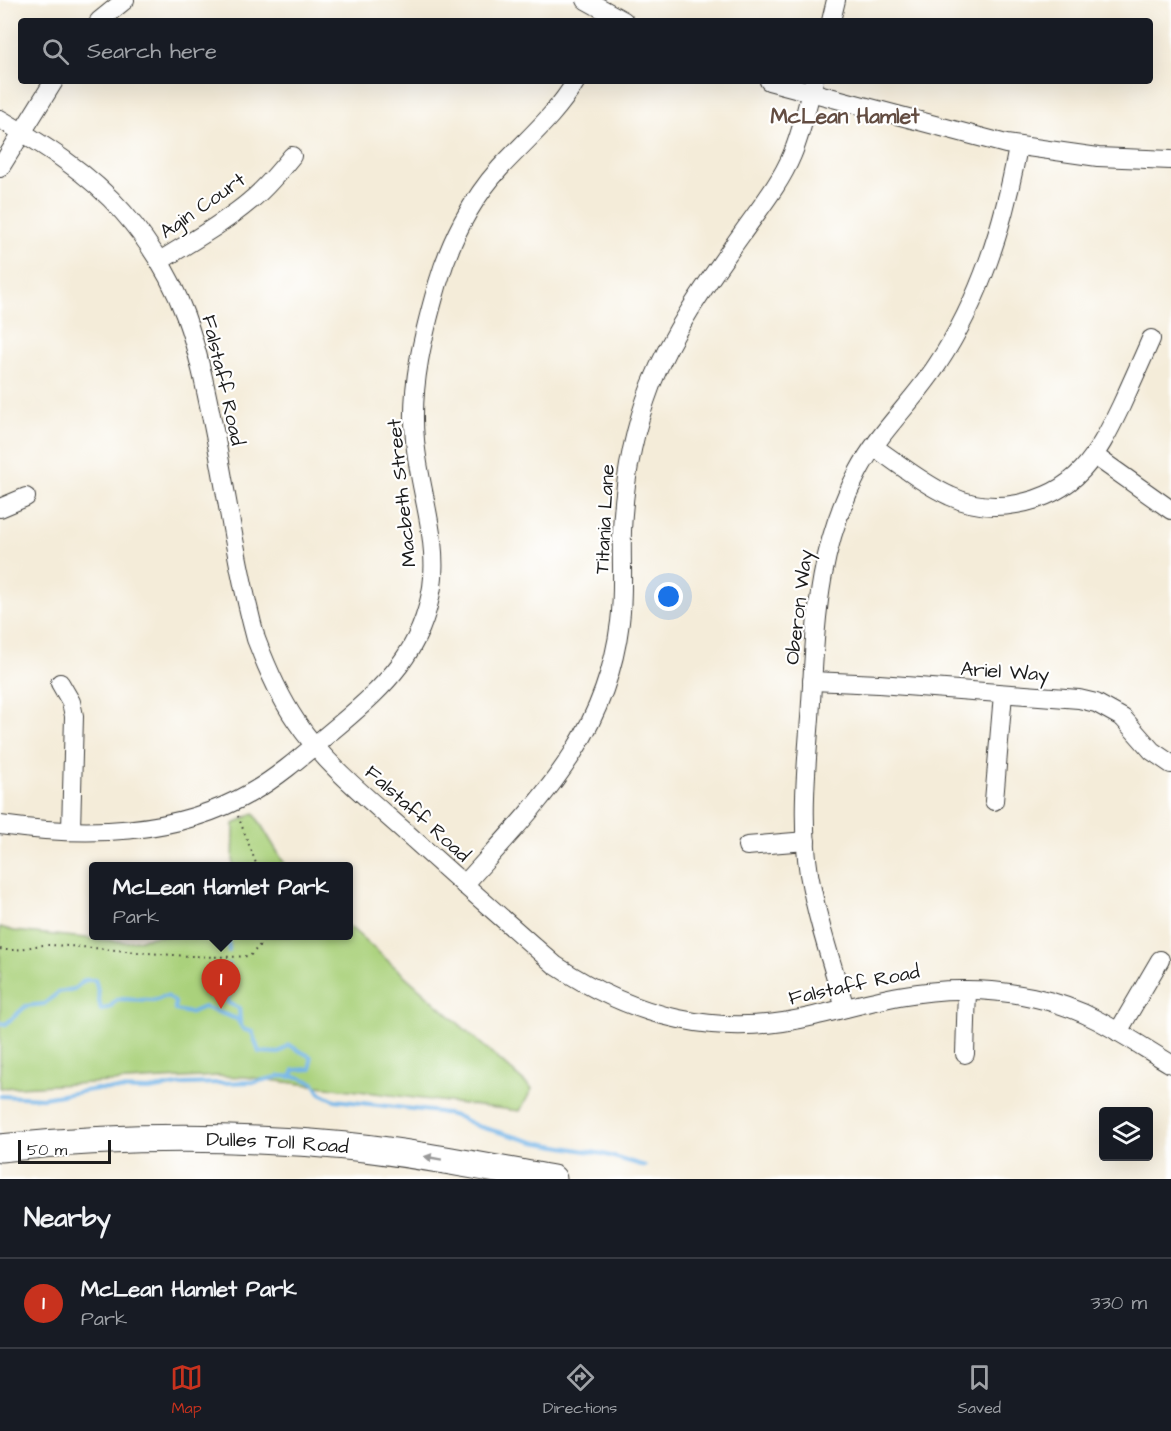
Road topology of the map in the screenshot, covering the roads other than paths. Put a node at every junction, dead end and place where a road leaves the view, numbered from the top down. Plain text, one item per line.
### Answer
1 (124, 0) edge
2 (586, 0) edge
3 (836, 0) edge
4 (103, 18) edge
5 (614, 18) edge
6 (832, 18) edge
7 (52, 84) edge
8 (574, 84) edge
9 (790, 84) edge
10 (812, 87) edge
11 (0, 119) edge
12 (22, 132) junction
13 (1018, 147) junction
14 (292, 156) dead end
15 (1171, 160) edge
16 (0, 168) edge
17 (160, 261) junction
18 (1151, 339) dead end
19 (874, 447) junction
20 (1095, 456) junction
21 (26, 497) dead end
22 (0, 508) edge
23 (1171, 510) edge
24 (812, 681) junction
25 (60, 683) dead end
26 (1003, 694) junction
27 (315, 746) junction
28 (1171, 764) edge
29 (994, 801) dead end
30 (0, 825) edge
31 (71, 830) junction
32 (806, 841) junction
33 (747, 846) dead end
34 (464, 885) junction
35 (1160, 960) dead end
36 (967, 990) junction
37 (845, 1008) junction
38 (1118, 1032) junction
39 (965, 1054) dead end
40 (1171, 1064) edge
41 (173, 1137) junction
42 (0, 1148) edge
43 (0, 1165) edge
44 (553, 1179) edge

1 - 4 street
2 - 5 street
3 - 6 street
7 - 12 street
8 - 27 street, Macbeth Street
9 - 10 street
10 - 13 street
10 - 34 street, Titania Lane
11 - 12 street, Falstaff Road
12 - 16 street
12 - 17 street, Falstaff Road
13 - 15 street
13 - 19 street, Oberon Way
14 - 17 street, Agin Court
17 - 27 street, Falstaff Road
18 - 20 street
19 - 20 street
19 - 24 street, Oberon Way
20 - 23 street
21 - 22 street
24 - 26 street, Ariel Way
24 - 32 street, Oberon Way
25 - 31 street
26 - 28 street, Ariel Way
26 - 29 street
27 - 31 street, Macbeth Street
27 - 34 street, Falstaff Road
30 - 31 street, Macbeth Street
32 - 33 street
32 - 37 street, Oberon Way
34 - 37 street, Falstaff Road
35 - 38 street
36 - 37 street, Falstaff Road
36 - 38 street, Falstaff Road
36 - 39 street
38 - 40 street, Falstaff Road
41 - 42 highway, Dulles Toll Road
41 - 43 highway
44 -> 41 highway, Dulles Toll Road

